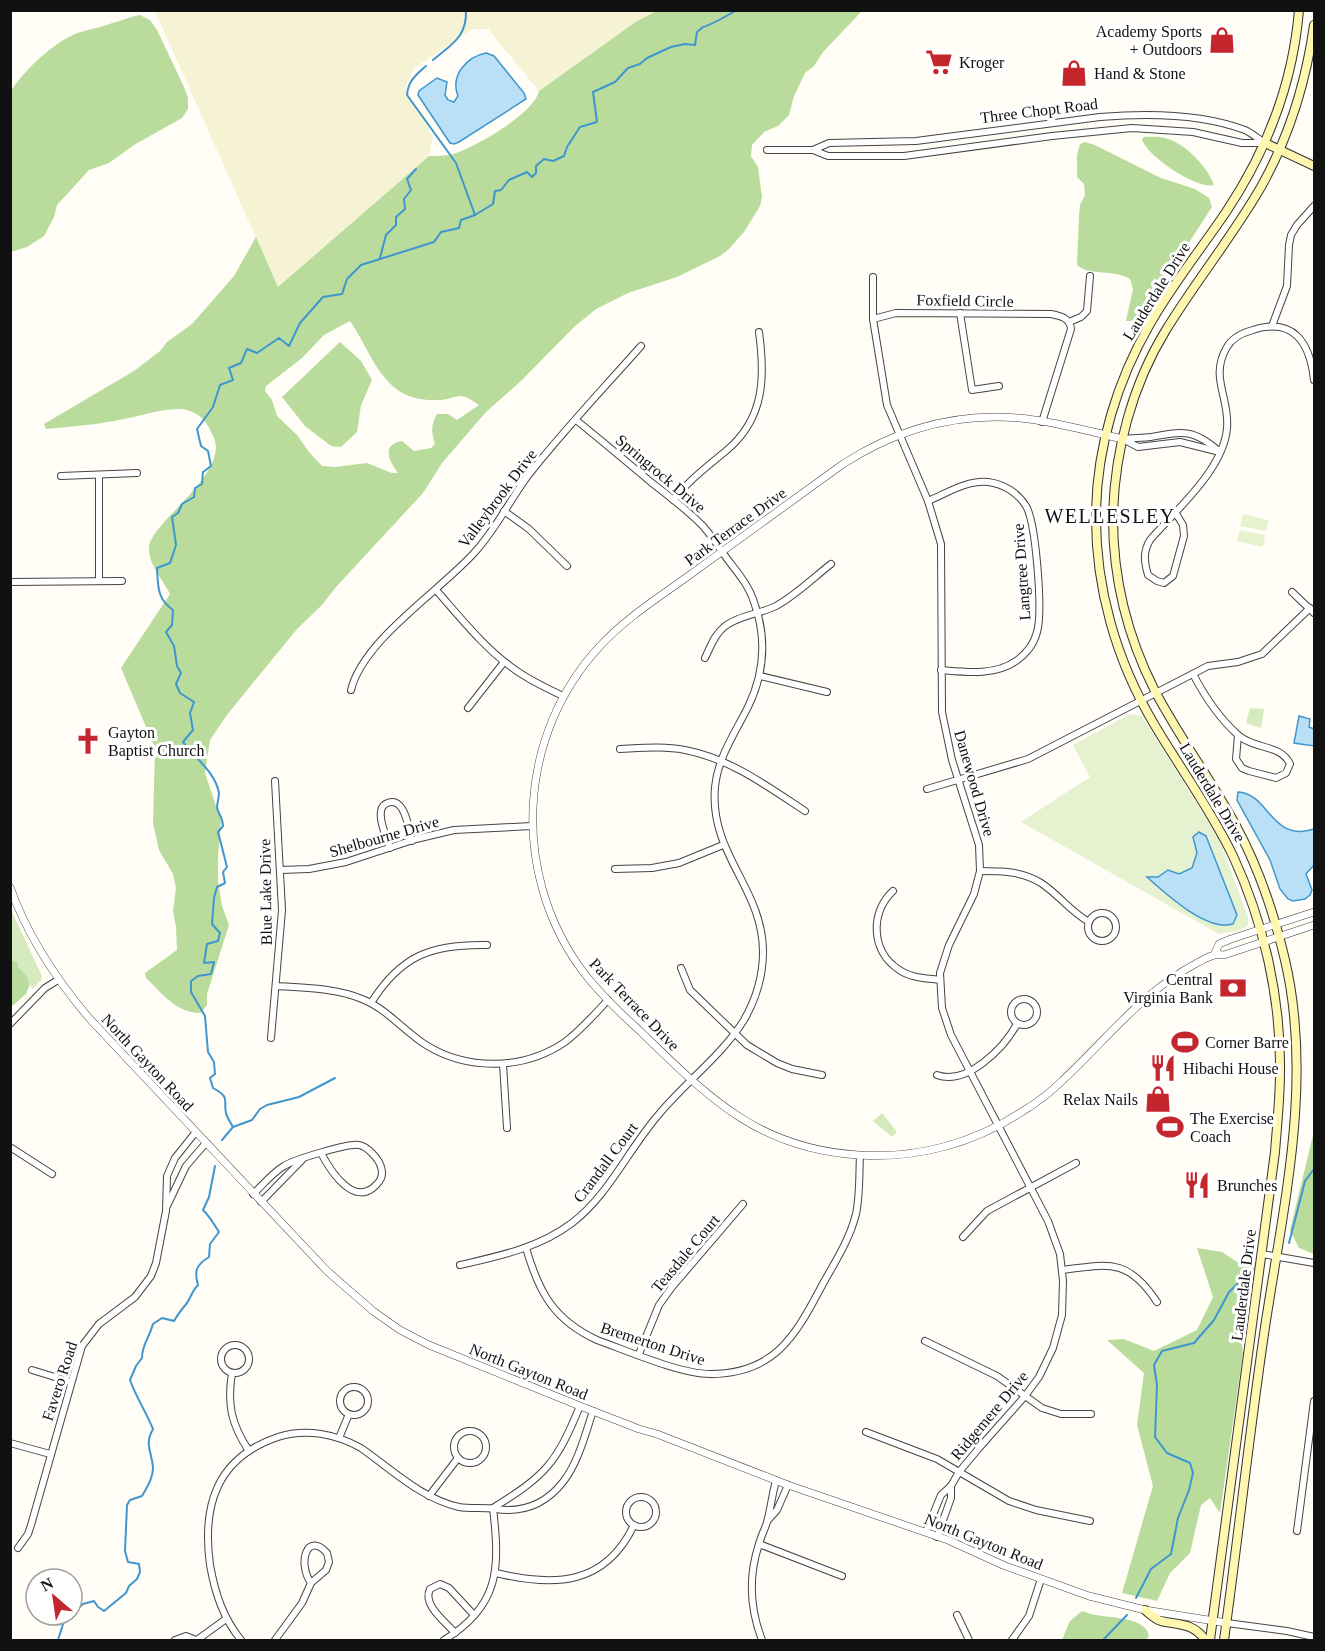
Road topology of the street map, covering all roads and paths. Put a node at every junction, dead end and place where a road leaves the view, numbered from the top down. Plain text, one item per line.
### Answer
1 (1299, 10) edge
2 (1314, 25) edge
3 (1264, 143) junction
4 (767, 150) dead end
5 (813, 150) junction
6 (1279, 150) junction
7 (1314, 166) edge
8 (1314, 206) edge
9 (1090, 276) dead end
10 (873, 277) dead end
11 (960, 314) junction
12 (873, 319) junction
13 (1069, 322) junction
14 (1272, 326) junction
15 (759, 332) dead end
16 (641, 346) dead end
17 (1314, 375) edge
18 (1314, 380) edge
19 (999, 386) dead end
20 (576, 420) junction
21 (1042, 422) junction
22 (899, 434) junction
23 (1107, 435) junction
24 (1123, 439) junction
25 (1220, 452) junction
26 (136, 473) dead end
27 (99, 475) junction
28 (61, 476) dead end
29 (673, 500) junction
30 (928, 501) junction
31 (504, 511) junction
32 (1175, 512) junction
33 (722, 552) junction
34 (831, 564) dead end
35 (567, 566) dead end
36 (99, 581) junction
37 (122, 581) dead end
38 (10, 582) edge
39 (435, 590) junction
40 (1292, 592) dead end
41 (1312, 611) edge
42 (758, 614) junction
43 (705, 658) dead end
44 (504, 662) junction
45 (941, 670) junction
46 (1193, 674) junction
47 (760, 676) junction
48 (351, 690) dead end
49 (827, 692) dead end
50 (1156, 693) junction
51 (563, 696) junction
52 (1141, 701) junction
53 (468, 708) dead end
54 (1238, 735) junction
55 (620, 749) dead end
56 (721, 761) junction
57 (275, 781) dead end
58 (958, 781) junction
59 (927, 789) dead end
60 (805, 811) dead end
61 (532, 826) junction
62 (412, 841) junction
63 (723, 845) junction
64 (390, 848) junction
65 (615, 869) dead end
66 (280, 870) junction
67 (980, 871) junction
68 (10, 887) edge
69 (893, 891) dead end
70 (1314, 912) edge
71 (1089, 922) junction
72 (1276, 926) junction
73 (1314, 926) edge
74 (1261, 930) junction
75 (1279, 938) junction
76 (1264, 942) junction
77 (487, 945) dead end
78 (1215, 953) junction
79 (681, 968) dead end
80 (58, 980) junction
81 (939, 980) junction
82 (276, 986) junction
83 (608, 1000) junction
84 (371, 1003) junction
85 (10, 1024) edge
86 (1017, 1024) junction
87 (734, 1033) junction
88 (271, 1038) dead end
89 (503, 1064) junction
90 (970, 1070) junction
91 (822, 1075) dead end
92 (936, 1076) dead end
93 (690, 1080) junction
94 (999, 1126) junction
95 (507, 1128) dead end
96 (195, 1133) junction
97 (205, 1144) junction
98 (10, 1147) edge
99 (321, 1153) junction
100 (860, 1155) junction
101 (303, 1160) junction
102 (1076, 1163) dead end
103 (52, 1174) dead end
104 (1031, 1187) junction
105 (253, 1194) junction
106 (261, 1202) junction
107 (743, 1204) dead end
108 (166, 1209) junction
109 (963, 1237) dead end
110 (526, 1248) junction
111 (1262, 1254) junction
112 (1276, 1256) junction
113 (1314, 1263) edge
114 (460, 1266) dead end
115 (1062, 1270) junction
116 (1157, 1302) dead end
117 (925, 1341) dead end
118 (639, 1354) junction
119 (32, 1370) dead end
120 (232, 1373) junction
121 (71, 1382) junction
122 (1025, 1396) junction
123 (1314, 1401) edge
124 (580, 1406) junction
125 (594, 1411) junction
126 (349, 1414) junction
127 (1091, 1414) dead end
128 (866, 1432) dead end
129 (339, 1438) junction
130 (10, 1443) edge
131 (249, 1451) junction
132 (50, 1454) junction
133 (458, 1458) junction
134 (959, 1472) junction
135 (776, 1480) junction
136 (788, 1485) junction
137 (951, 1486) junction
138 (429, 1496) junction
139 (493, 1508) junction
140 (768, 1520) junction
141 (1090, 1521) dead end
142 (634, 1525) junction
143 (1297, 1531) dead end
144 (926, 1532) junction
145 (938, 1537) junction
146 (759, 1544) junction
147 (18, 1548) dead end
148 (496, 1573) junction
149 (842, 1576) dead end
150 (1041, 1579) junction
151 (311, 1583) junction
152 (1145, 1610) junction
153 (474, 1615) junction
154 (957, 1615) dead end
155 (226, 1619) junction
156 (1213, 1621) junction
157 (1227, 1623) junction
158 (455, 1633) junction
159 (1314, 1637) edge
160 (175, 1641) edge
161 (196, 1641) edge
162 (241, 1641) edge
163 (275, 1641) edge
164 (444, 1641) edge
165 (762, 1641) edge
166 (969, 1641) edge
167 (1012, 1641) edge
168 (1205, 1641) edge
169 (1210, 1641) edge
170 (1224, 1641) edge

1 - 3 main road, Lauderdale Drive
2 - 6 main road, Lauderdale Drive
3 - 5 street, Three Chopt Road
3 - 5 street, Three Chopt Road
3 - 6 main road, Three Chopt Road
3 - 23 main road, Lauderdale Drive
4 - 5 street, Three Chopt Road
6 - 7 main road, Three Chopt Road
6 - 24 main road, Lauderdale Drive
8 - 14 street
9 - 13 street
10 - 12 street
11 - 12 street, Foxfield Circle
11 - 13 street, Foxfield Circle
11 - 19 street
12 - 22 street
13 - 21 street
14 - 17 street
14 - 25 street
15 - 29 street
16 - 20 street, Valleybrook Drive
17 - 18 street
20 - 29 street, Springrock Drive
20 - 31 street, Valleybrook Drive
21 - 22 street, Park Terrace Drive
21 - 23 street, Park Terrace Drive
22 - 30 street, Danewood Drive
22 - 33 street, Park Terrace Drive
23 - 24 street, Park Terrace Drive
23 - 52 main road, Lauderdale Drive
24 - 25 street
24 - 25 street
24 - 50 main road, Lauderdale Drive
25 - 32 street
26 - 27 street
27 - 28 street
27 - 36 street
29 - 33 street, Springrock Drive
30 - 45 street, Danewood Drive
30 - 45 street, Langtree Drive
31 - 35 street
31 - 39 street, Valleybrook Drive
32 - 32 street
33 - 42 street, Springrock Drive
33 - 51 street, Park Terrace Drive
34 - 42 street
36 - 37 street
36 - 38 street
39 - 44 street
39 - 48 street, Valleybrook Drive
40 - 41 street
41 - 46 street
42 - 43 street
42 - 47 street, Springrock Drive
44 - 51 street
44 - 53 street
45 - 58 street, Danewood Drive
46 - 50 street
46 - 54 street
47 - 49 street
47 - 56 street, Springrock Drive
50 - 52 street
50 - 72 main road, Lauderdale Drive
51 - 61 street, Park Terrace Drive
52 - 58 street
52 - 74 main road, Lauderdale Drive
54 - 54 street
55 - 56 street
56 - 60 street
56 - 63 street, Springrock Drive
57 - 66 street, Blue Lake Drive
58 - 59 street
58 - 67 street, Danewood Drive
61 - 62 street, Shelbourne Drive
61 - 83 street, Park Terrace Drive
62 - 64 street, Shelbourne Drive
62 - 64 street
63 - 65 street
63 - 87 street, Crandall Court
64 - 66 street, Shelbourne Drive
66 - 82 street, Blue Lake Drive
67 - 71 street
67 - 81 street, Danewood Drive
68 - 80 street, North Gayton Road
69 - 81 street
70 - 72 street, Park Terrace Drive
71 - 71 street
72 - 74 street, Park Terrace Drive
72 - 75 main road, Lauderdale Drive
73 - 75 street, Park Terrace Drive
74 - 76 main road, Lauderdale Drive
74 - 78 street, Park Terrace Drive
75 - 76 street, Park Terrace Drive
75 - 112 main road, Lauderdale Drive
76 - 78 street, Park Terrace Drive
76 - 111 main road, Lauderdale Drive
77 - 84 street
78 - 94 street, Park Terrace Drive
79 - 87 street
80 - 85 street
80 - 96 street, North Gayton Road
81 - 90 street, Danewood Drive
82 - 84 street
82 - 88 street, Blue Lake Drive
83 - 89 street
83 - 93 street, Park Terrace Drive
84 - 89 street
86 - 86 street
86 - 90 street
87 - 91 street
87 - 93 street, Crandall Court
89 - 95 street
90 - 92 street
90 - 94 street, Danewood Drive
93 - 100 street, Park Terrace Drive
93 - 110 street, Crandall Court
94 - 100 street, Park Terrace Drive
94 - 104 street, Ridgemere Drive
96 - 97 street, North Gayton Road
96 - 108 street, Favero Road
97 - 105 street, North Gayton Road
97 - 108 street, Favero Road
98 - 103 street
99 - 99 street
99 - 101 street
100 - 118 street, Bremerton Drive
101 - 105 street
101 - 106 street
102 - 104 street
104 - 109 street
104 - 115 street, Ridgemere Drive
105 - 106 street, North Gayton Road
106 - 124 street, North Gayton Road
107 - 118 street, Teasdale Court
108 - 121 street, Favero Road
110 - 114 street, Crandall Court
110 - 118 street, Bremerton Drive
111 - 112 street
111 - 156 main road, Lauderdale Drive
112 - 113 street
112 - 157 main road, Lauderdale Drive
115 - 116 street
115 - 122 street, Ridgemere Drive
117 - 122 street
119 - 121 street
120 - 120 street
120 - 131 street
121 - 132 street, Favero Road
122 - 127 street
122 - 134 street, Ridgemere Drive
123 - 143 street
124 - 125 street, North Gayton Road
124 - 139 street
125 - 135 street, North Gayton Road
125 - 139 street
126 - 126 street
126 - 129 street
128 - 134 street
129 - 131 street
129 - 138 street
130 - 132 street
131 - 155 street
132 - 147 street, Favero Road
133 - 133 street
133 - 138 street
134 - 137 street, Ridgemere Drive
134 - 141 street
135 - 136 street, North Gayton Road
135 - 140 street
136 - 140 street
136 - 144 street, North Gayton Road
137 - 144 street, Ridgemere Drive
137 - 145 street, Ridgemere Drive
138 - 139 street
139 - 148 street
140 - 146 street
142 - 142 street
142 - 148 street
144 - 145 street, North Gayton Road
145 - 150 street, North Gayton Road
146 - 149 street
146 - 165 street
148 - 153 street
150 - 152 street, North Gayton Road
150 - 167 street
151 - 151 street
151 - 163 street
152 - 156 street, North Gayton Road
152 - 168 main road
153 - 158 street
153 - 158 street
154 - 166 street
155 - 161 street
155 - 162 street
156 - 157 street, North Gayton Road
156 - 169 main road, Lauderdale Drive
157 - 159 street
157 - 170 main road, Lauderdale Drive
158 - 164 street
160 - 161 street

